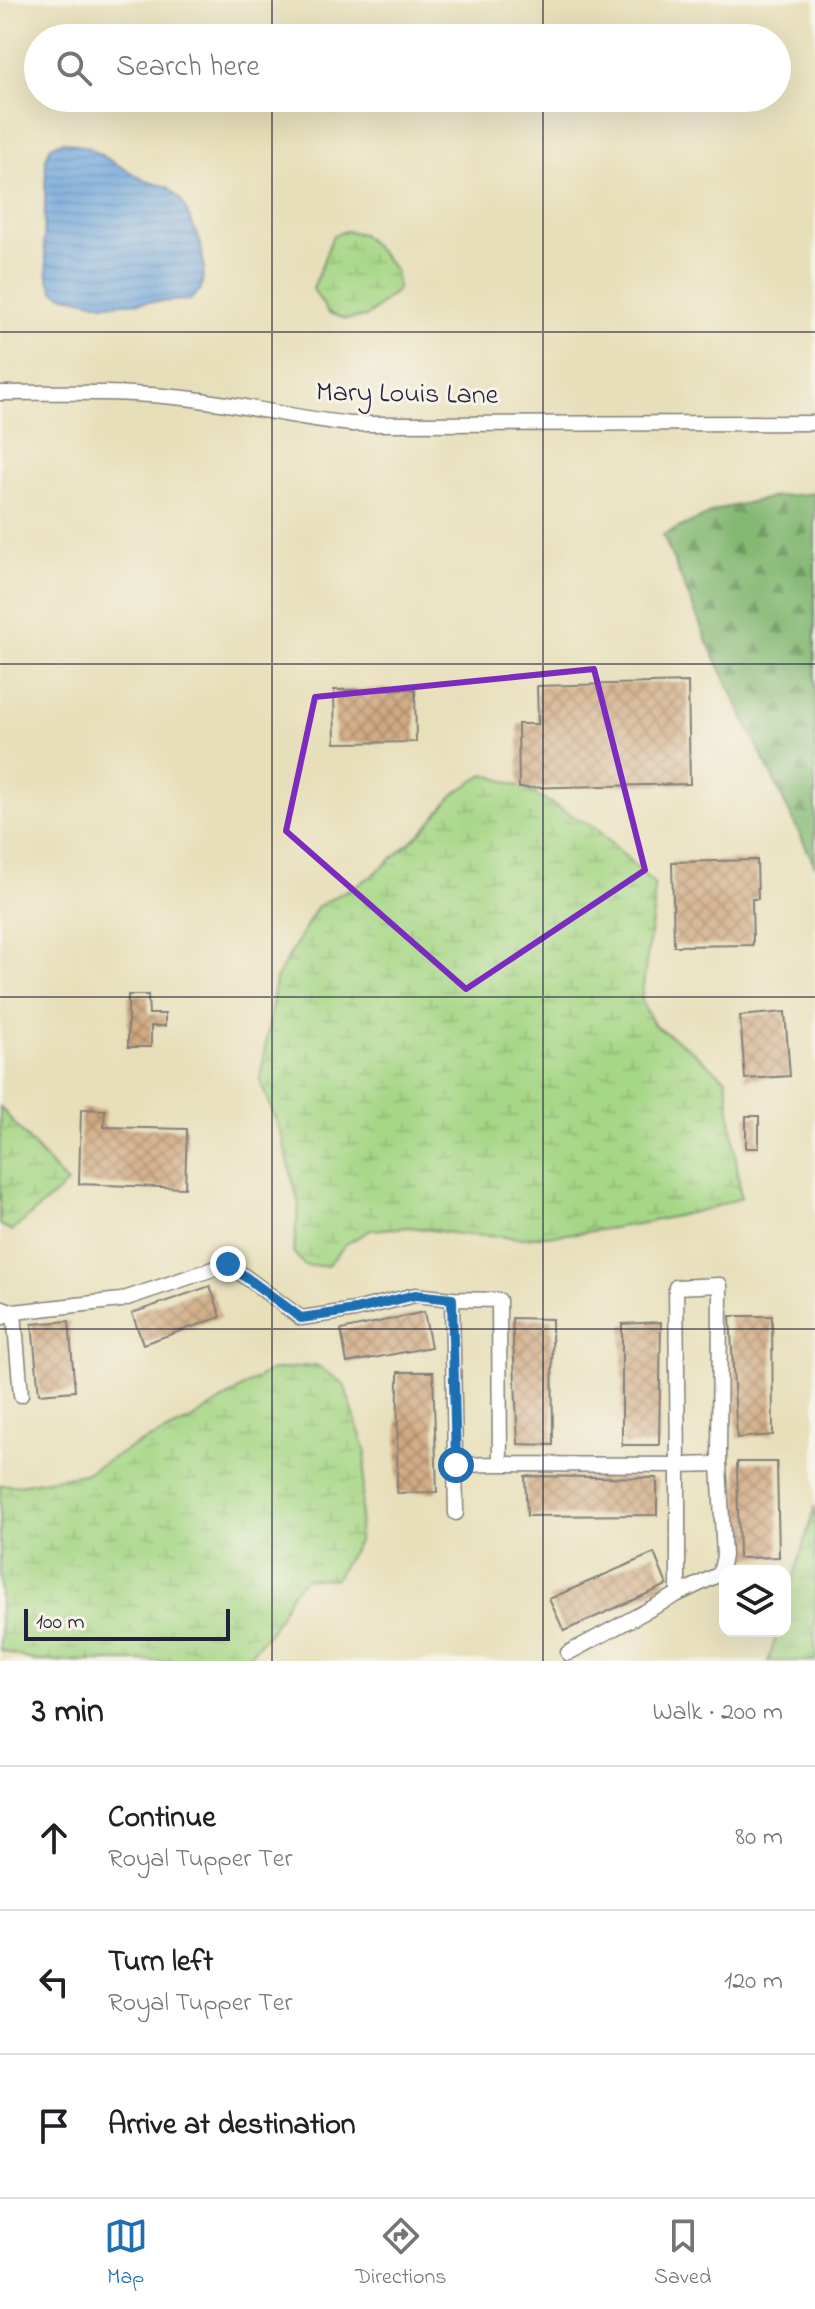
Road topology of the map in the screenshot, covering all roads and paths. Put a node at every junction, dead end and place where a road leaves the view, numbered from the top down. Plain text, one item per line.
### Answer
1 (0, 393) edge
2 (815, 423) edge
3 (452, 1299) junction
4 (7, 1310) edge
5 (0, 1318) edge
6 (21, 1395) dead end
7 (500, 1464) junction
8 (719, 1464) junction
9 (456, 1465) junction
10 (678, 1465) junction
11 (456, 1513) dead end
12 (678, 1594) junction
13 (568, 1653) dead end

1 - 2 street, Mary Louis Lane
3 - 4 street
3 - 7 street
3 - 9 street
4 - 5 street
4 - 6 street
7 - 9 street
7 - 10 street
8 - 10 street
8 - 10 street
8 - 12 street
9 - 11 street
10 - 12 street
12 - 13 street

